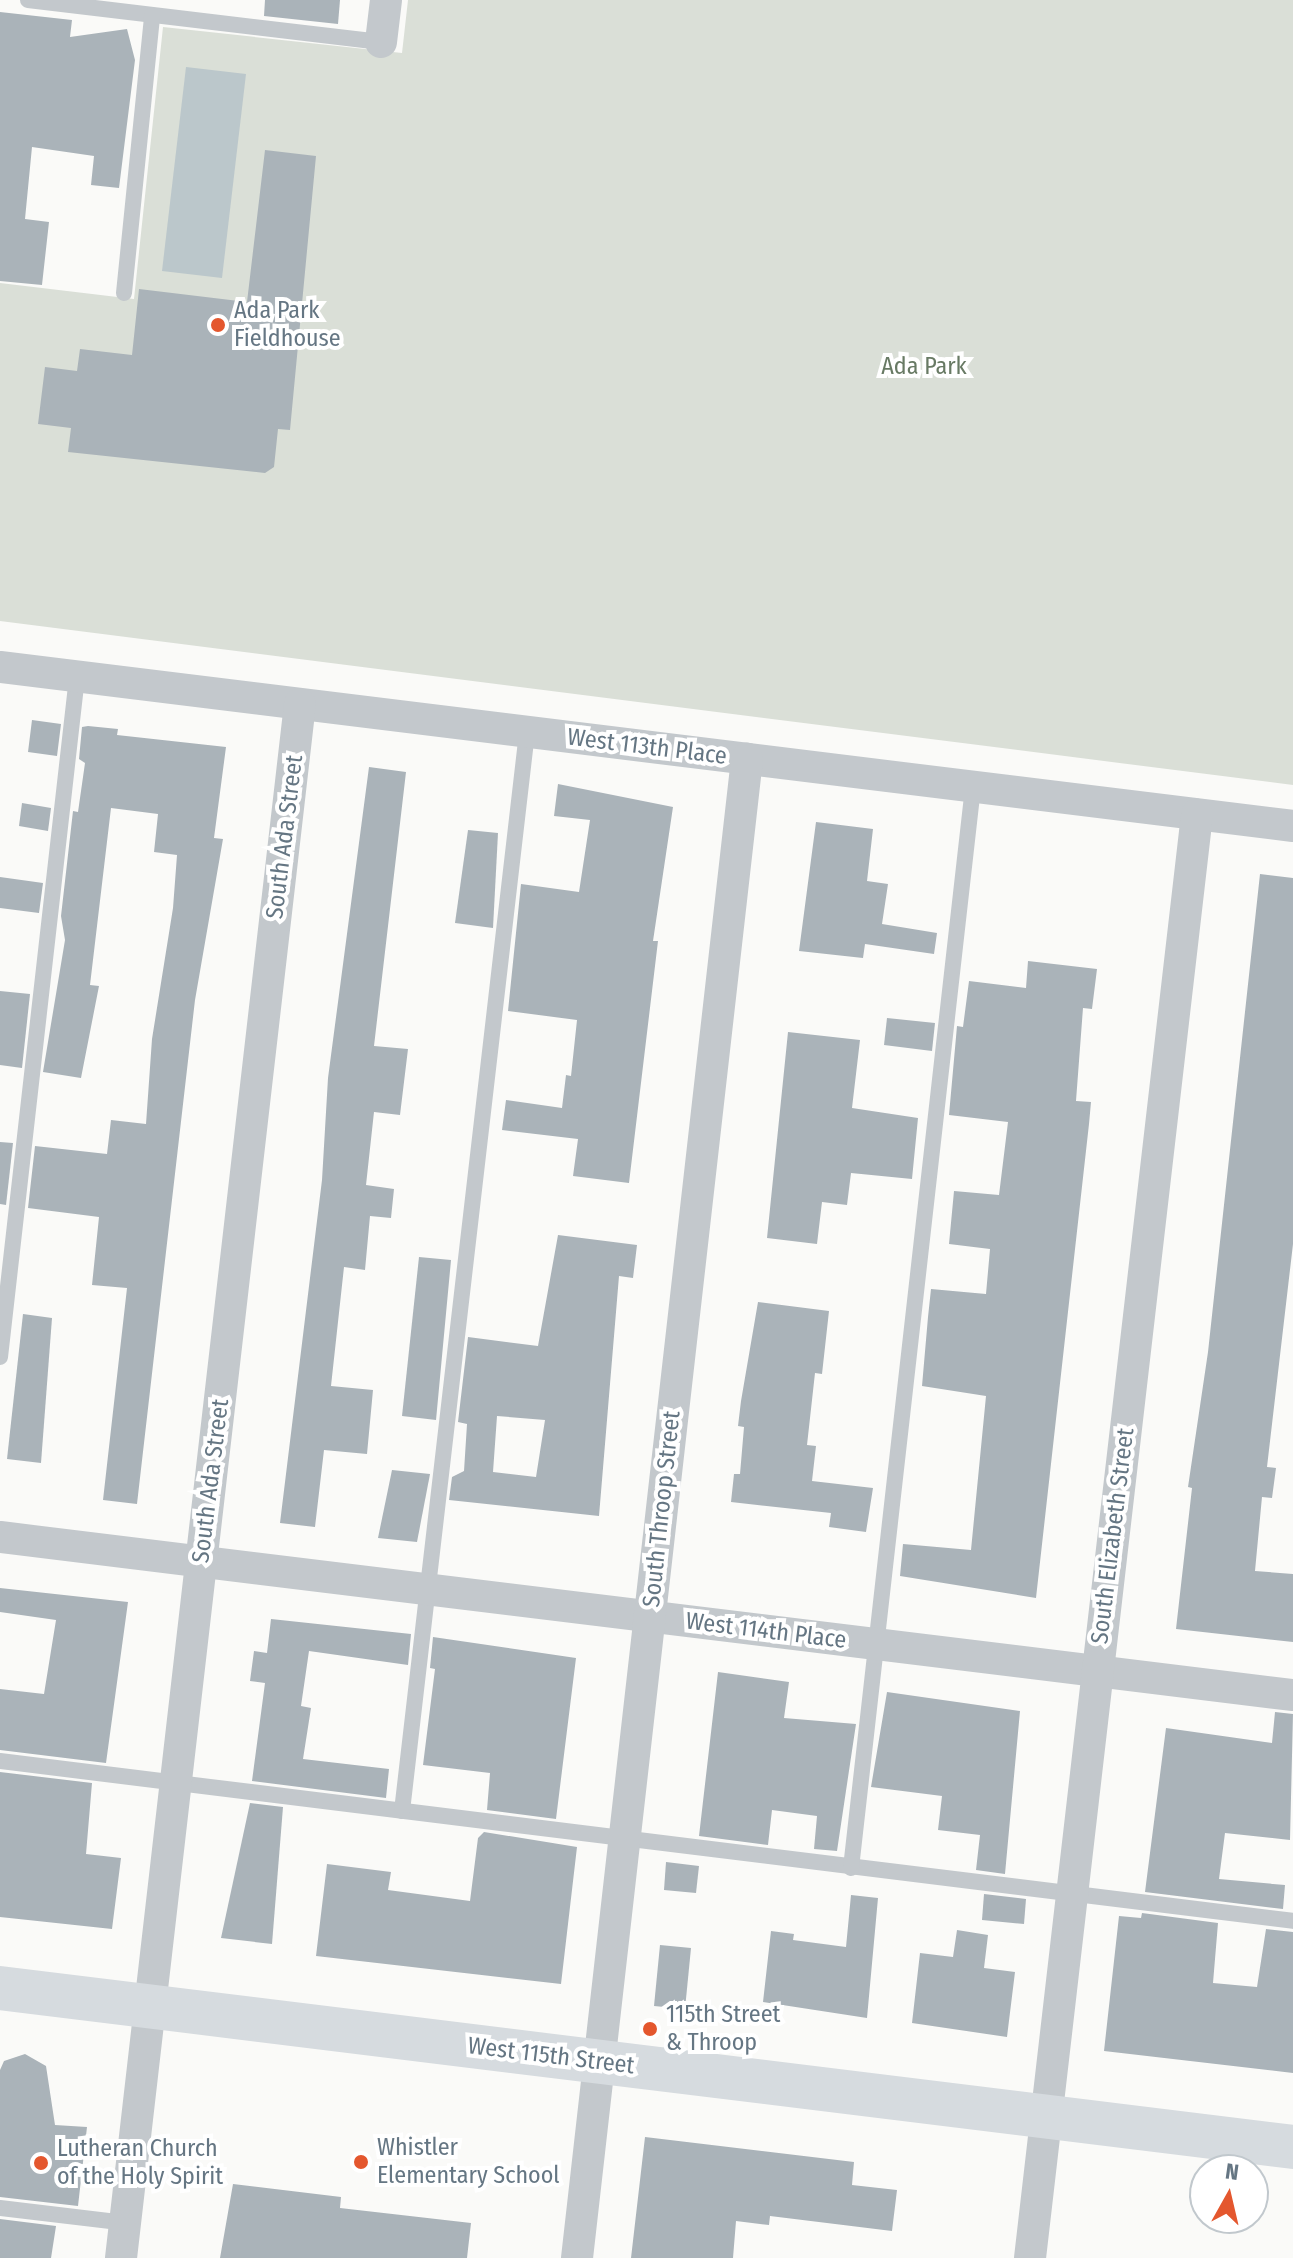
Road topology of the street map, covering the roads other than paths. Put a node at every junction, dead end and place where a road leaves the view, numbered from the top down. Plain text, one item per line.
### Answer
1 (28, 0) edge
2 (386, 0) edge
3 (152, 15) junction
4 (381, 42) joint
5 (124, 293) dead end
6 (0, 667) edge
7 (77, 677) junction
8 (300, 704) junction
9 (527, 732) junction
10 (747, 759) junction
11 (973, 787) junction
12 (1197, 815) junction
13 (1293, 826) edge
14 (0, 1357) edge
15 (0, 1537) edge
16 (202, 1561) junction
17 (428, 1589) junction
18 (650, 1616) junction
19 (877, 1644) junction
20 (1098, 1671) junction
21 (1293, 1695) edge
22 (0, 1761) edge
23 (176, 1782) junction
24 (402, 1811) junction
25 (625, 1840) junction
26 (851, 1868) junction
27 (1072, 1895) junction
28 (1293, 1921) edge
29 (0, 1988) edge
30 (150, 2006) junction
31 (599, 2062) junction
32 (1046, 2117) junction
33 (1293, 2147) edge
34 (0, 2208) edge
35 (125, 2223) junction
36 (121, 2258) edge
37 (577, 2258) edge
38 (1030, 2258) edge

1 - 3 lane
2 - 4 street
3 - 4 lane
3 - 5 lane
6 - 7 street, West 113th Place
7 - 8 street, West 113th Place
7 - 14 lane
8 - 9 street, West 113th Place
8 - 16 street, South Ada Street
9 - 10 street, West 113th Place
9 - 17 lane
10 - 11 street, West 113th Place
10 - 18 street, South Throop Street
11 - 12 street, West 113th Place
11 - 19 lane
12 - 13 street, West 113th Place
12 - 20 street, South Elizabeth Street
15 - 16 street, West 114th Place
16 - 17 street, West 114th Place
16 - 23 street, South Ada Street
17 - 18 street, West 114th Place
17 - 24 lane
18 - 19 street, West 114th Place
18 - 25 street, South Throop Street
19 - 20 street, West 114th Place
19 - 26 lane
20 - 21 street, West 114th Place
20 - 27 street, South Elizabeth Street
22 - 23 lane
23 - 24 lane
23 - 30 street, South Ada Street
24 - 25 lane
25 - 26 lane
25 - 31 street, South Throop Street
26 - 27 lane
27 - 28 lane
27 - 32 street, South Elizabeth Street
29 - 30 street, West 115th Street
30 - 31 street, West 115th Street
30 - 35 street, South Ada Street
31 - 32 street, West 115th Street
31 - 37 street, South Throop Street
32 - 33 street, West 115th Street
32 - 38 street, South Elizabeth Street
34 - 35 lane
35 - 36 street, South Ada Street

